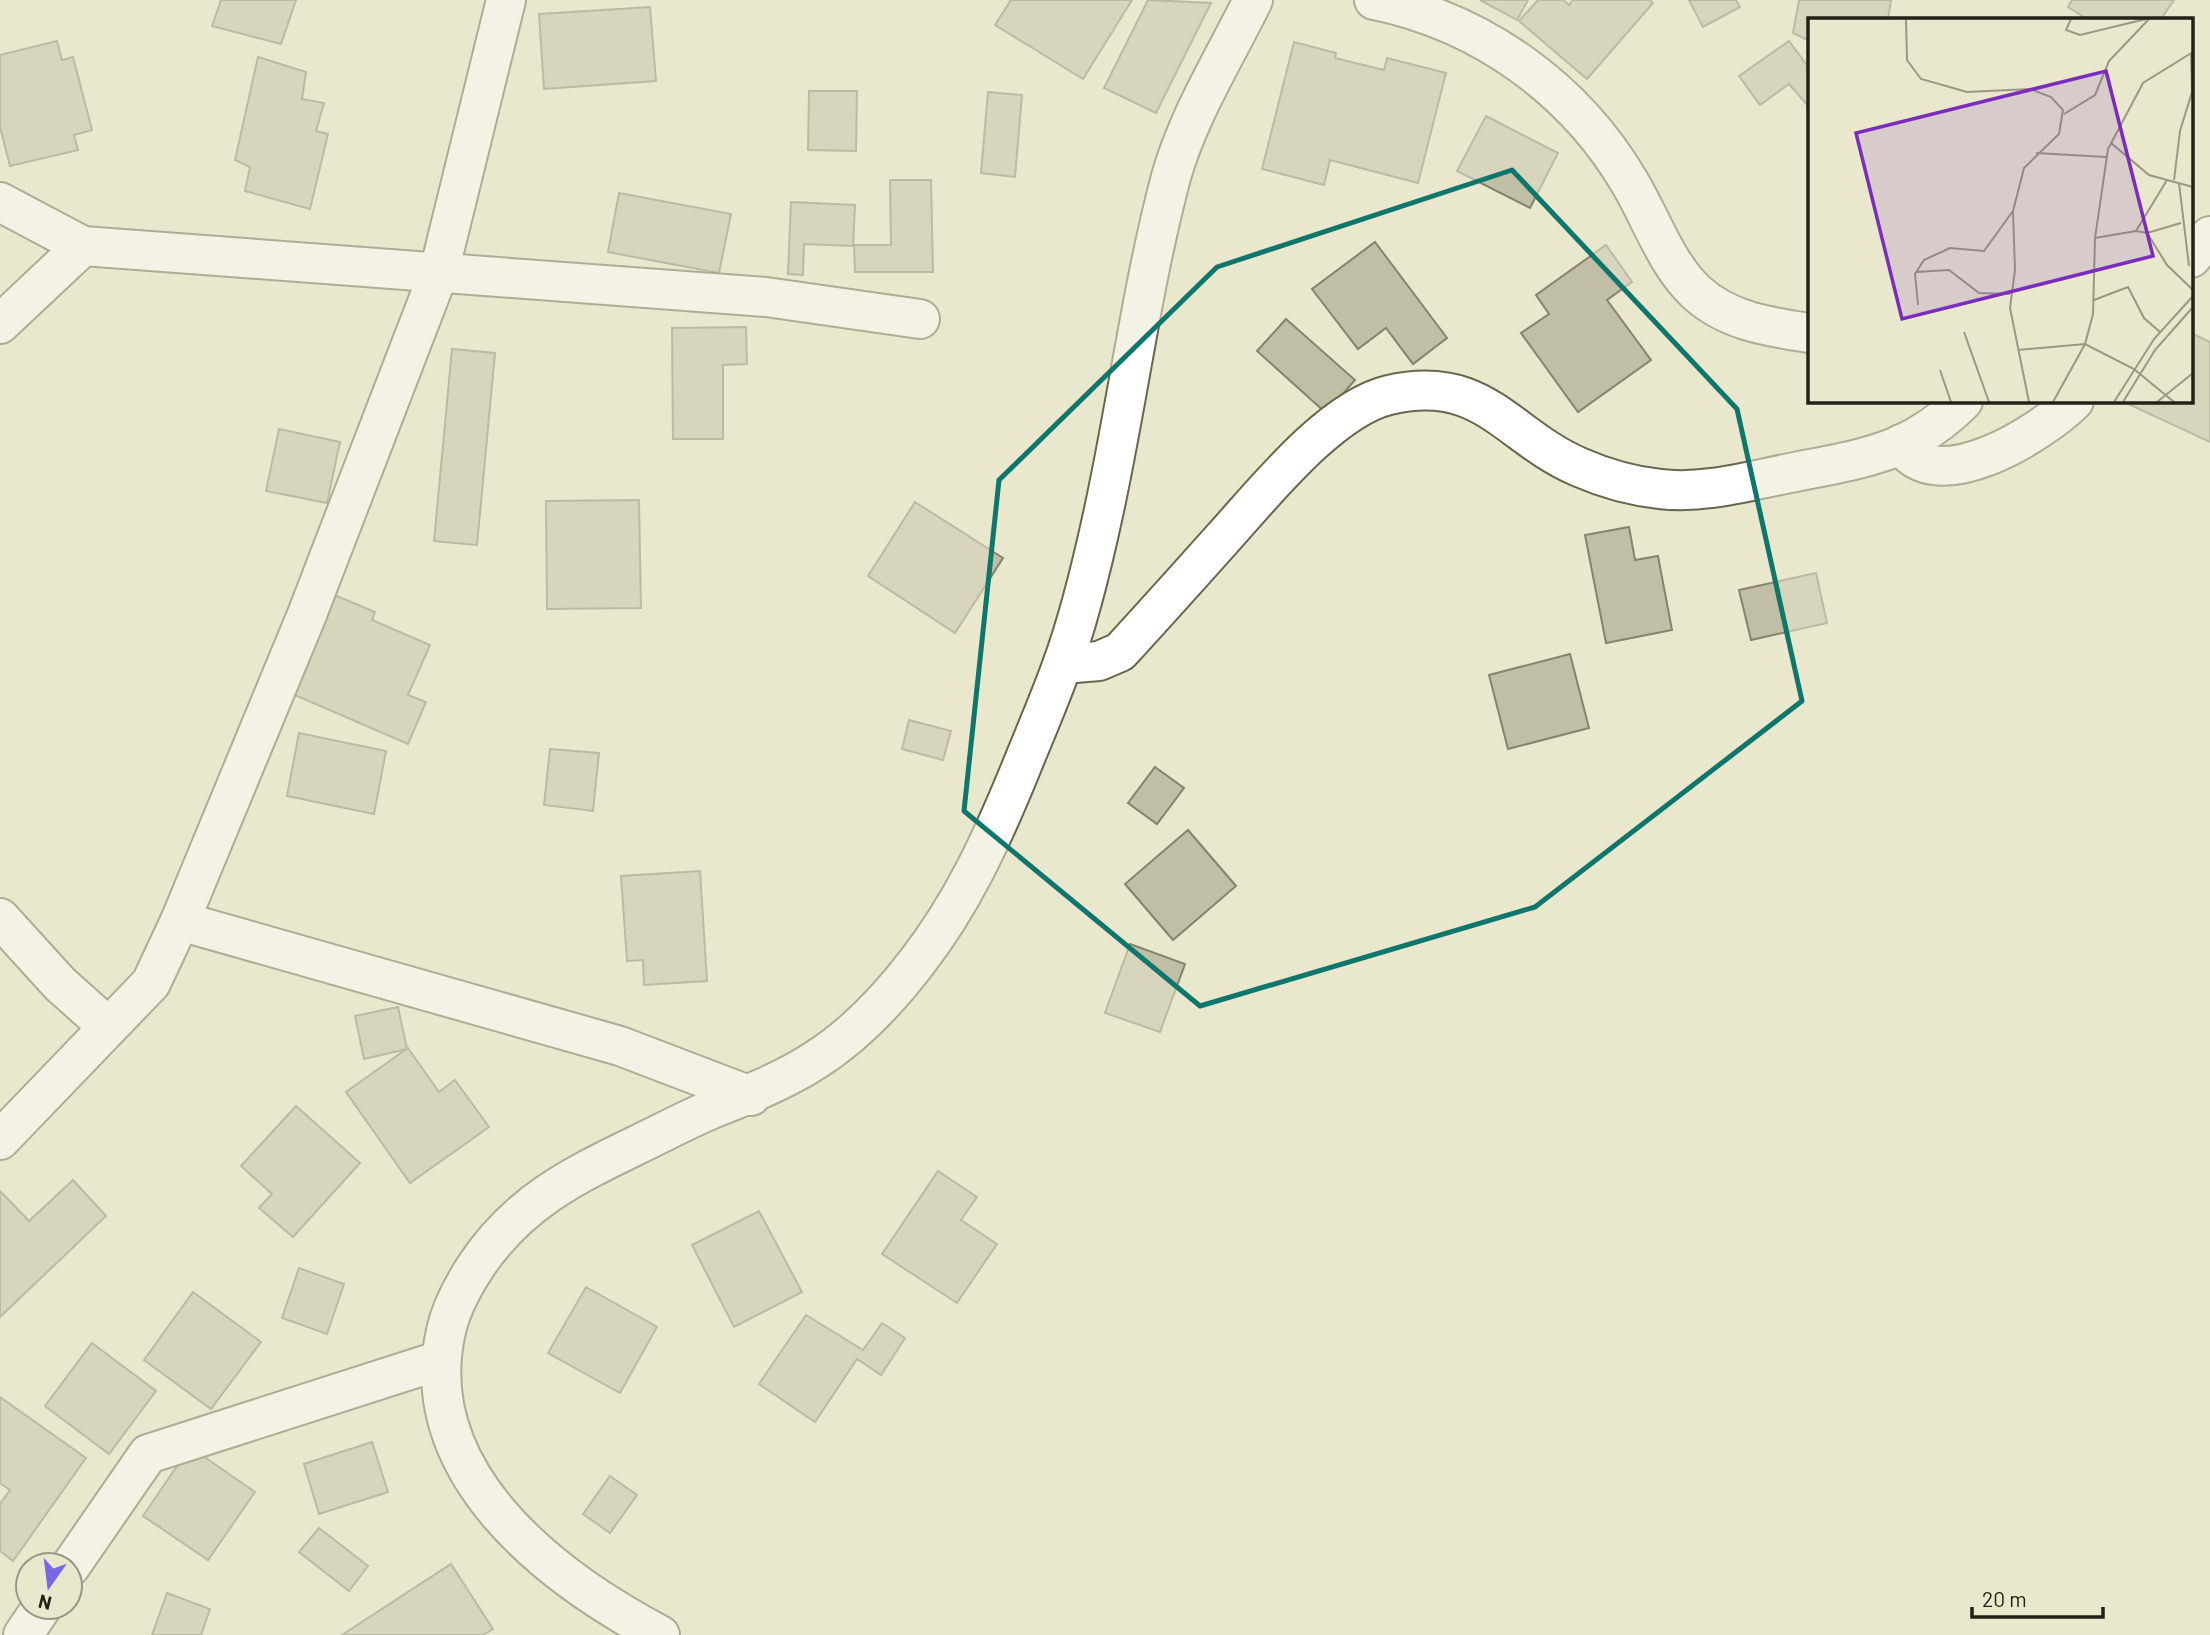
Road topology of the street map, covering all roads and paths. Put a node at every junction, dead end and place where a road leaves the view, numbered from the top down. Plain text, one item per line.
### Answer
1 (506, 0) edge
2 (1253, 0) edge
3 (1374, 0) edge
4 (0, 202) edge
5 (2210, 236) edge
6 (83, 246) junction
7 (2192, 257) edge
8 (439, 272) junction
9 (919, 319) dead end
10 (0, 324) edge
11 (1808, 333) edge
12 (1962, 402) edge
13 (2073, 402) edge
14 (1901, 444) junction
15 (1063, 664) junction
16 (0, 918) edge
17 (180, 921) junction
18 (108, 1027) junction
19 (751, 1096) junction
20 (0, 1140) edge
21 (441, 1360) junction
22 (81, 1551) edge
23 (660, 1635) edge

1 - 8 street
2 - 15 street
3 - 11 street
4 - 6 street
5 - 7 street
6 - 8 street
6 - 10 street
8 - 9 street
8 - 17 street
12 - 14 street
13 - 14 street
14 - 15 street
15 - 19 street
16 - 18 street
17 - 18 street
17 - 19 street
18 - 20 street
19 - 21 street
21 - 22 street
21 - 23 street

